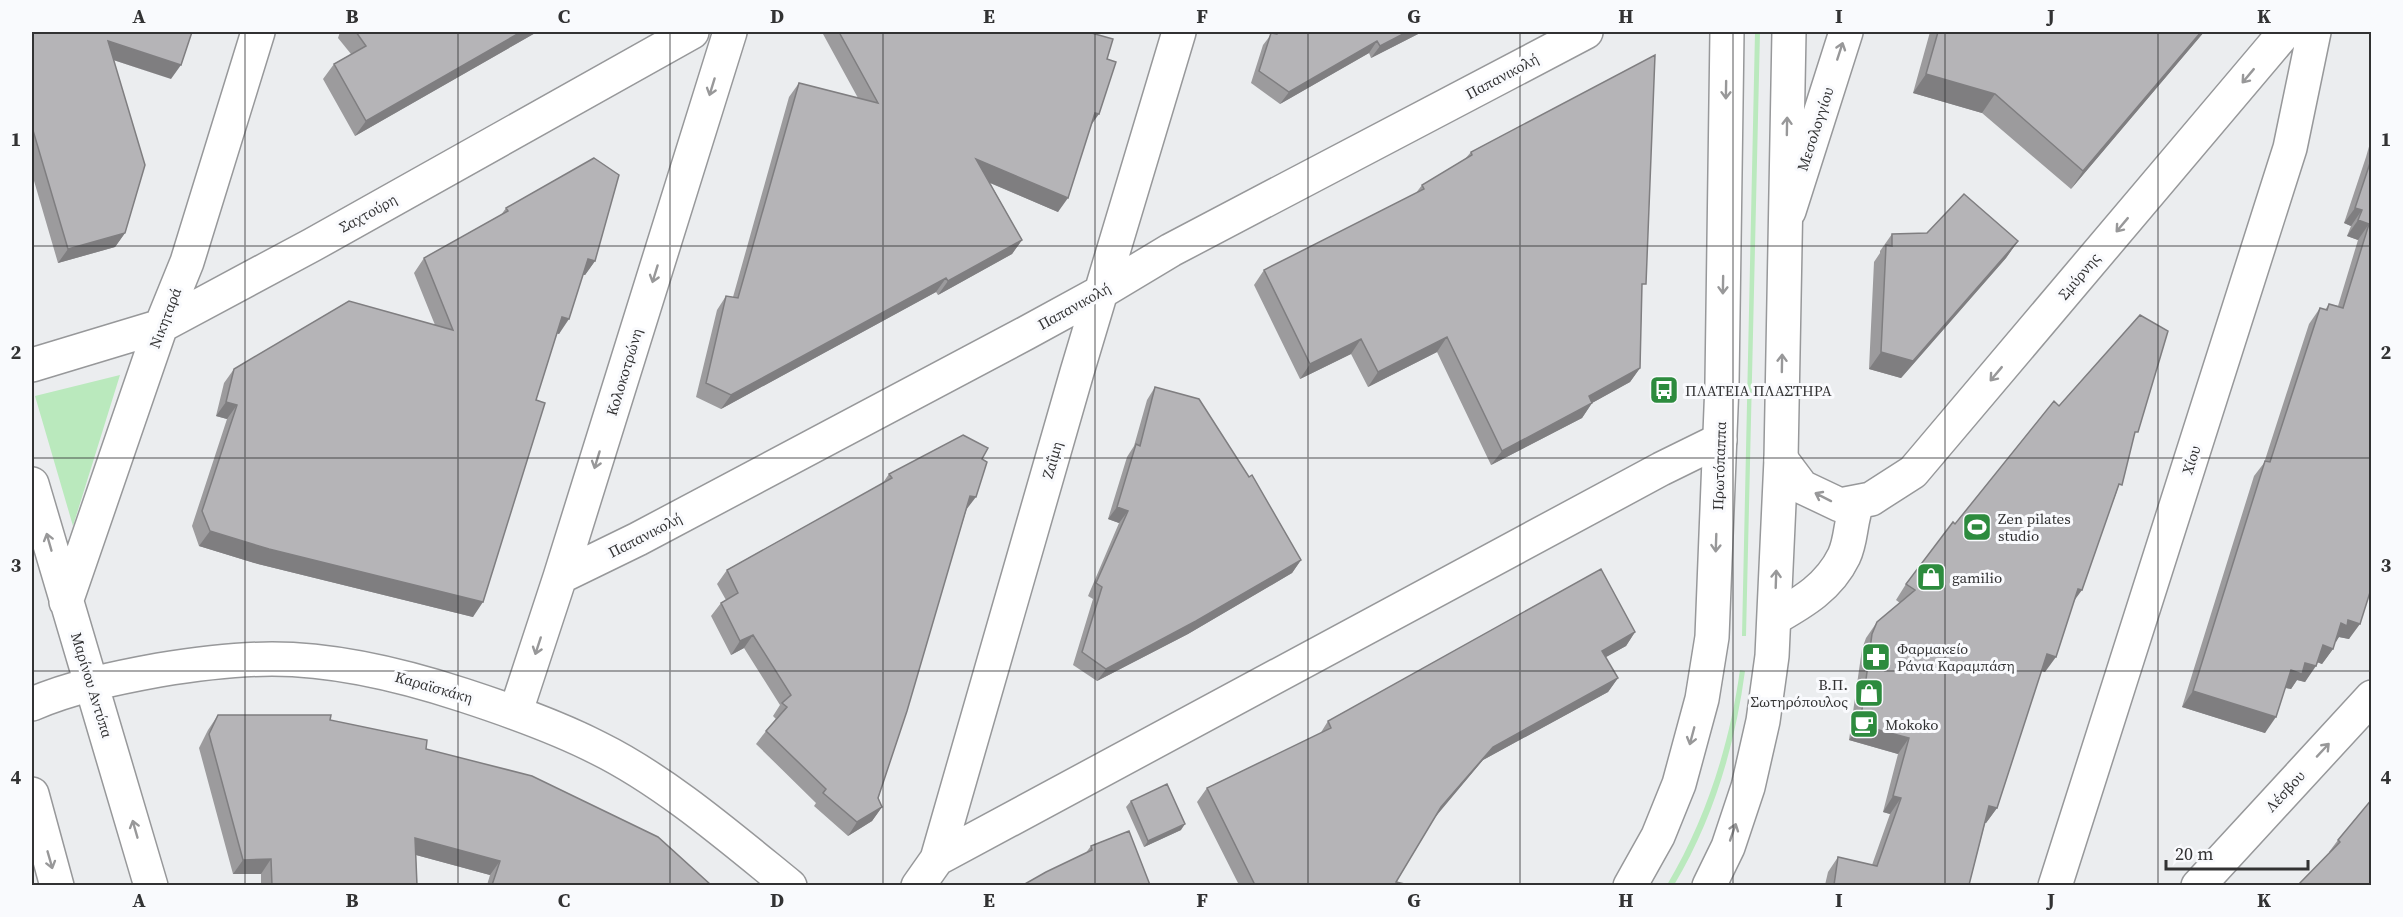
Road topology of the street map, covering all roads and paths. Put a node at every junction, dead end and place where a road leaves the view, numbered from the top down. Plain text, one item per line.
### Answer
1 (258, 32) edge
2 (692, 32) edge
3 (730, 32) edge
4 (1179, 32) edge
5 (1586, 32) edge
6 (1727, 32) edge
7 (1789, 32) edge
8 (1846, 32) edge
9 (2286, 32) edge
10 (2314, 32) edge
11 (1784, 227) junction
12 (1101, 292) junction
13 (161, 326) junction
14 (32, 365) edge
15 (1720, 440) junction
16 (1780, 459) junction
17 (32, 484) edge
18 (1858, 502) junction
19 (560, 577) junction
20 (66, 602) junction
21 (1775, 618) junction
22 (93, 683) junction
23 (2372, 697) edge
24 (32, 704) edge
25 (516, 711) junction
26 (32, 794) edge
27 (937, 859) junction
28 (57, 885) edge
29 (151, 885) edge
30 (790, 885) edge
31 (918, 885) edge
32 (1630, 885) edge
33 (1709, 885) edge
34 (2055, 885) edge
35 (2199, 885) edge

1 - 13 street, Νικηταρά
2 - 13 street, Σαχτούρη
3 -> 19 street, Κολοκοτρώνη
4 - 12 street, Ζαΐμη
5 - 12 street, Παπανικολή
6 -> 15 street, Πρωτόπαππα
11 -> 7 street
11 -> 8 street, Μεσολογγίου
9 -> 18 street, Σμύρνης
10 - 34 street, Χίου
16 -> 11 street
12 - 19 street, Παπανικολή
12 - 27 street, Ζαΐμη
13 - 14 street, Σαχτούρη
13 - 20 street, Νικηταρά
15 - 27 street
15 -> 32 street, Πρωτόπαππα
18 -> 16 street, Σμύρνης
21 -> 16 street
20 -> 17 street, Μαρίνου Αντύπα
18 - 21 street
19 -> 25 street, Κολοκοτρώνη
20 - 22 street, Μαρίνου Αντύπα
33 -> 21 street
22 - 24 street, Καραϊσκάκη
22 - 25 street, Καραϊσκάκη
29 -> 22 street, Μαρίνου Αντύπα
35 -> 23 street, Λέσβου
25 - 30 street, Καραϊσκάκη
26 -> 28 street
27 - 31 street, Ζαΐμη

